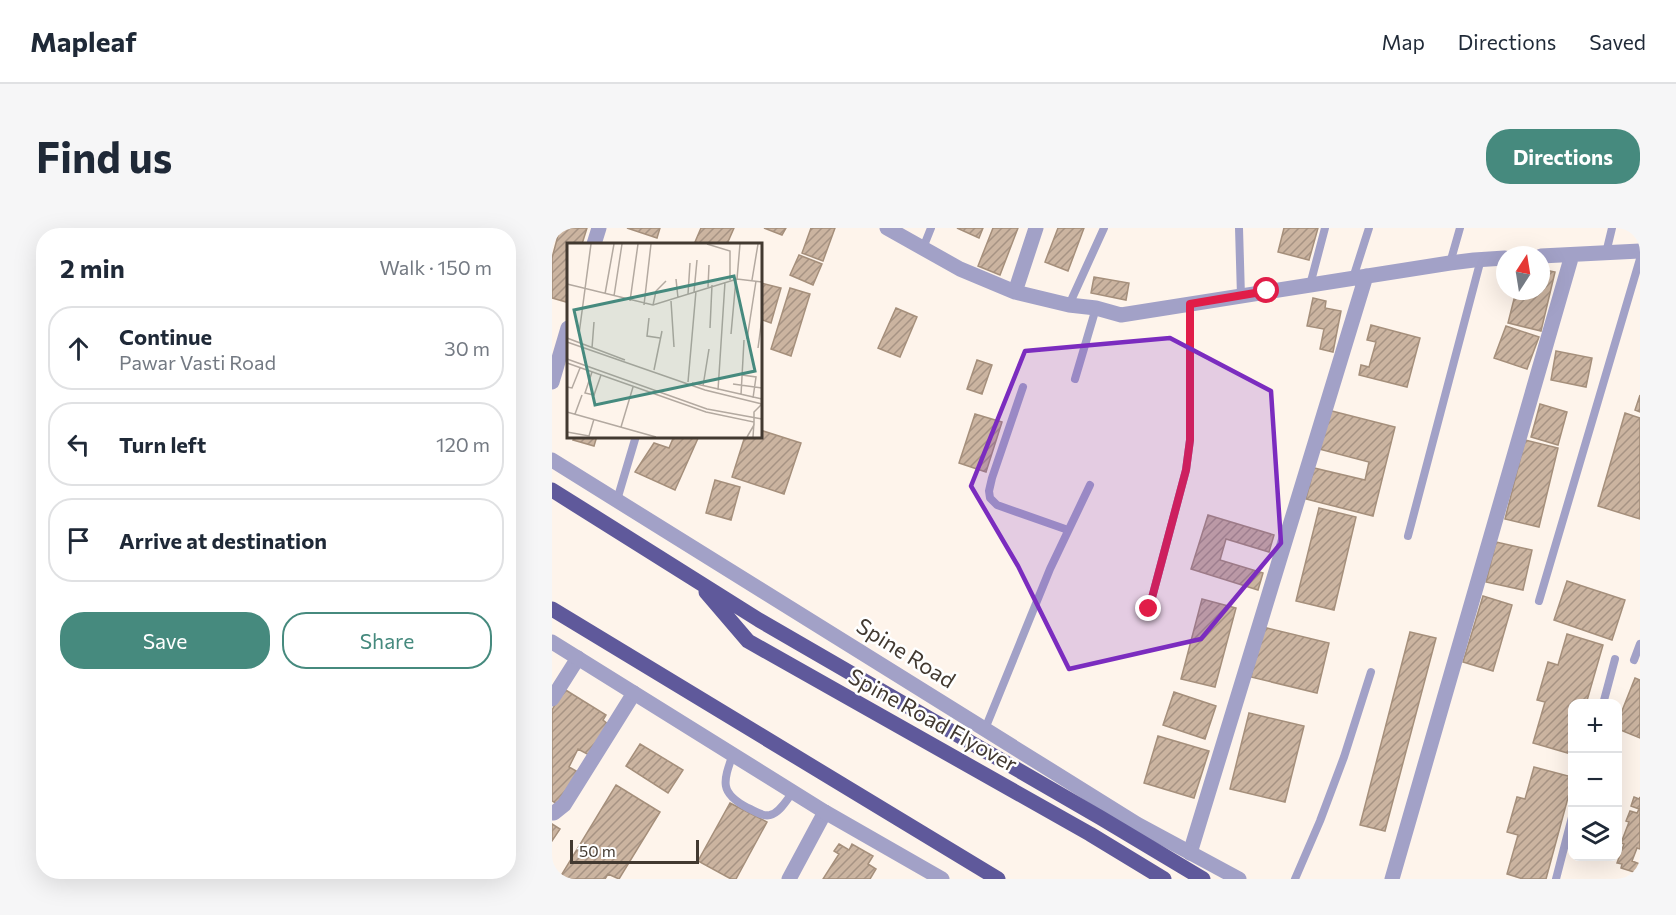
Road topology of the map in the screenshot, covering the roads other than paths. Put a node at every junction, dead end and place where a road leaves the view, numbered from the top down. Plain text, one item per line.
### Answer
1 (599, 228) edge
2 (888, 228) edge
3 (931, 228) edge
4 (1036, 228) edge
5 (1104, 228) edge
6 (1239, 228) edge
7 (1325, 228) edge
8 (1369, 228) edge
9 (1460, 228) edge
10 (1612, 228) edge
11 (594, 243) edge
12 (923, 248) junction
13 (1640, 251) edge
14 (1606, 253) junction
15 (1572, 255) junction
16 (1550, 256) edge
17 (1496, 258) edge
18 (1481, 259) junction
19 (1640, 259) edge
20 (1450, 263) junction
21 (1359, 277) junction
22 (1310, 285) junction
23 (1015, 292) junction
24 (1241, 296) junction
25 (1190, 304) junction
26 (1069, 305) junction
27 (1096, 308) junction
28 (567, 331) edge
29 (1075, 379) dead end
30 (552, 382) edge
31 (1023, 387) dead end
32 (635, 438) edge
33 (552, 460) edge
34 (1090, 485) dead end
35 (552, 490) edge
36 (617, 500) junction
37 (1068, 530) junction
38 (1407, 536) dead end
39 (697, 581) junction
40 (1539, 601) dead end
41 (552, 609) edge
42 (1149, 609) dead end
43 (552, 642) edge
44 (1640, 644) edge
45 (578, 658) junction
46 (1616, 658) dead end
47 (1634, 660) dead end
48 (1371, 672) dead end
49 (634, 693) junction
50 (552, 699) edge
51 (1604, 699) edge
52 (985, 729) junction
53 (733, 754) junction
54 (793, 792) junction
55 (825, 812) junction
56 (552, 813) edge
57 (1568, 832) edge
58 (1190, 853) junction
59 (789, 879) edge
60 (942, 879) edge
61 (998, 879) edge
62 (1164, 879) edge
63 (1203, 879) edge
64 (1239, 879) edge
65 (1294, 879) edge
66 (1392, 879) edge
67 (1556, 879) edge

1 - 11 street
2 - 12 street
3 - 12 lane
4 - 23 street
5 - 26 lane
6 - 24 lane
7 - 22 lane
8 - 21 lane
9 - 20 lane
10 - 14 lane
12 - 23 street
13 - 14 street
14 - 15 street
15 - 16 street
15 - 66 street
17 - 18 street
18 - 20 street
18 - 38 lane
19 - 40 lane
20 - 21 street
21 - 22 street
21 - 58 street
22 - 24 street
23 - 26 street
24 - 25 street
25 - 27 street
25 - 42 lane
26 - 27 street
27 - 29 lane
28 - 30 street
31 - 37 lane
32 - 36 lane
33 - 36 street, Spine Road
34 - 37 lane
35 - 39 main road, Spine Road
36 - 52 street, Spine Road
37 - 52 lane
39 - 62 main road, Spine Road Flyover
39 - 63 main road, Spine Road
41 - 61 main road
43 - 45 street
44 - 47 lane
45 - 49 street
45 - 50 street
46 - 51 lane
48 - 65 lane
49 - 53 street
49 - 56 street
52 - 58 street, Spine Road
53 - 54 street
53 - 54 lane
54 - 55 street
55 - 59 street
55 - 60 street
57 - 67 lane
58 - 64 street, Spine Road

